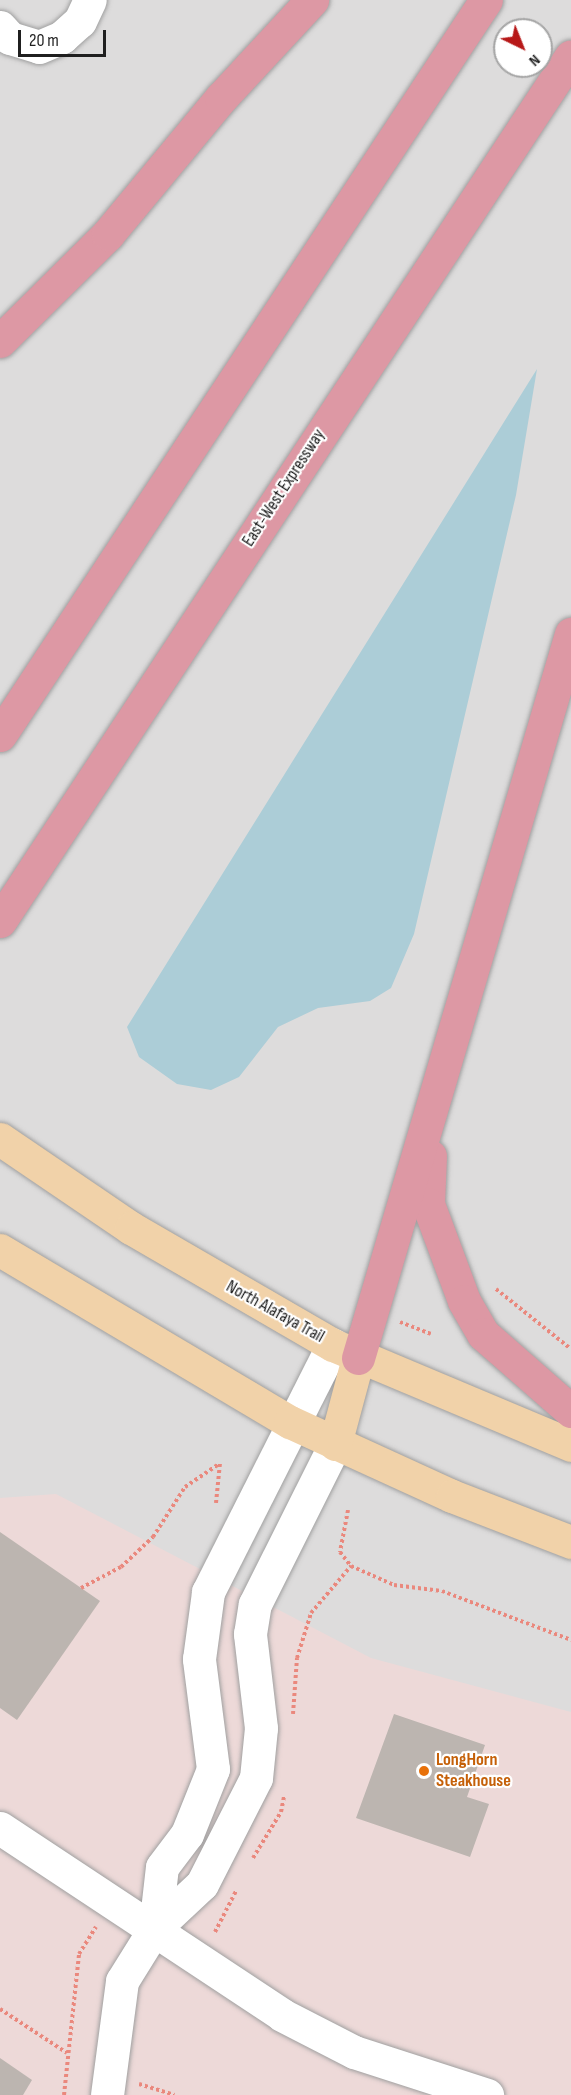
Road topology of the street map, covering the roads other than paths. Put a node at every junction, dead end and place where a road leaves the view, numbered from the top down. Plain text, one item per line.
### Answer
1 (90, 0) edge
2 (312, 0) edge
3 (486, 0) edge
4 (0, 27) edge
5 (571, 56) edge
6 (0, 341) edge
7 (571, 634) edge
8 (0, 735) edge
9 (0, 921) edge
10 (434, 1097) junction
11 (0, 1139) edge
12 (0, 1250) edge
13 (346, 1351) junction
14 (571, 1411) edge
15 (290, 1422) junction
16 (334, 1444) junction
17 (571, 1445) edge
18 (571, 1542) edge
19 (0, 1828) edge
20 (154, 1928) junction
21 (106, 2095) edge
22 (488, 2095) edge

1 - 4 street
2 - 6 highway
3 - 8 highway
5 - 9 highway, East-West Expressway
7 - 10 highway
10 - 13 highway
10 - 14 highway
11 - 13 main road, North Alafaya Trail
12 - 15 main road
13 - 15 street
13 - 16 main road
13 - 17 main road, North Alafaya Trail
15 - 16 main road
15 - 20 street
16 - 18 main road
16 - 20 street
19 - 20 street
20 - 21 street
20 - 22 street

